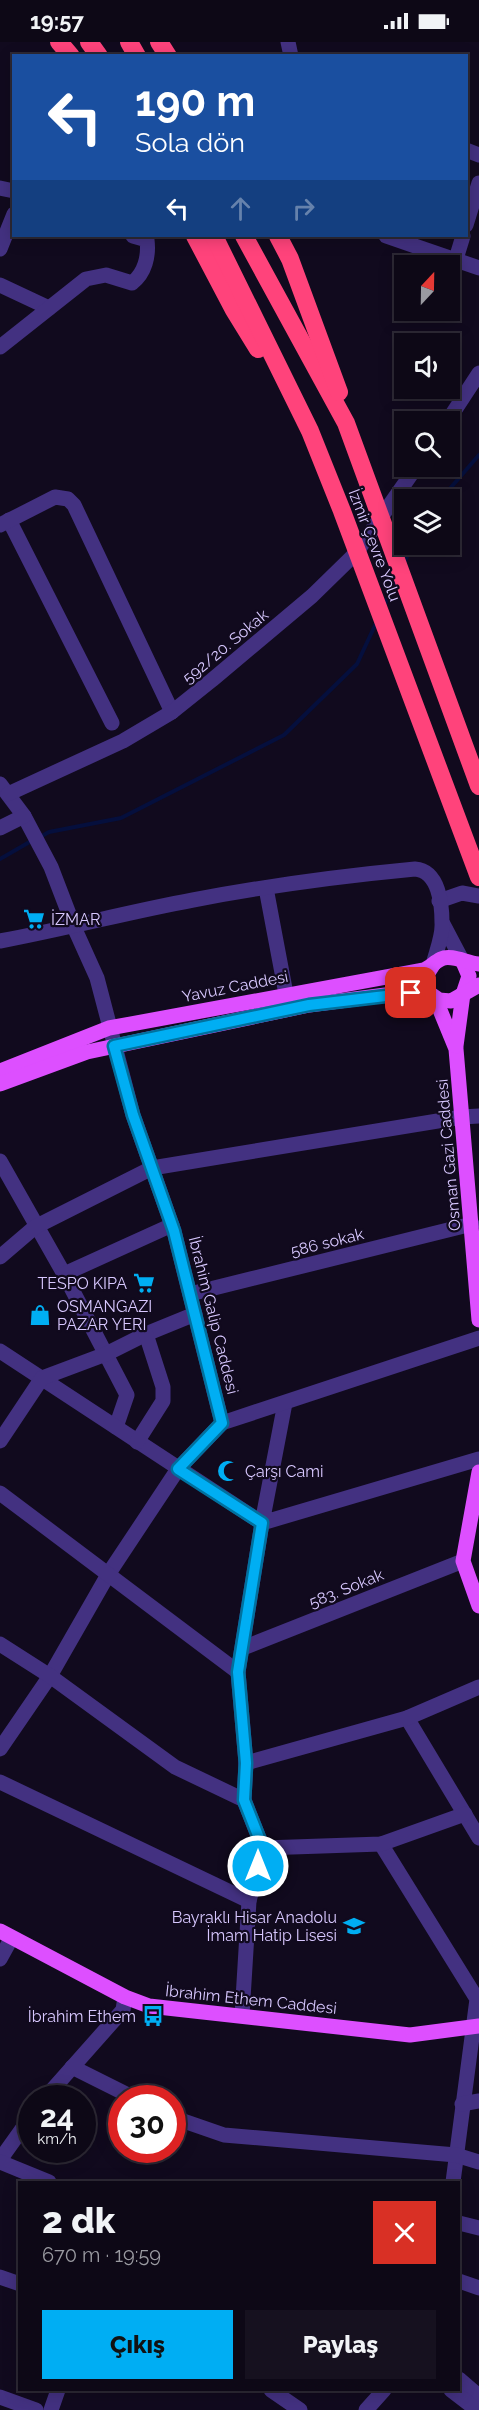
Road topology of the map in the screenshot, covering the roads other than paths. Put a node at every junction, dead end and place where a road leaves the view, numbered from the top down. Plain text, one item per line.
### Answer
1 (59, 42) edge
2 (68, 54) edge
3 (479, 183) edge
4 (12, 219) edge
5 (468, 219) edge
6 (137, 237) edge
7 (196, 237) edge
8 (214, 237) edge
9 (245, 237) edge
10 (279, 237) edge
11 (389, 237) edge
12 (463, 237) edge
13 (0, 249) edge
14 (444, 255) edge
15 (457, 255) edge
16 (460, 261) edge
17 (479, 268) edge
18 (0, 285) edge
19 (49, 308) junction
20 (0, 347) edge
21 (479, 372) edge
22 (454, 411) edge
23 (346, 423) junction
24 (310, 431) junction
25 (409, 477) edge
26 (4, 522) edge
27 (172, 712) junction
28 (112, 723) dead end
29 (479, 786) edge
30 (4, 789) edge
31 (27, 823) junction
32 (2, 826) edge
33 (479, 877) edge
34 (266, 888) junction
35 (479, 896) edge
36 (439, 901) junction
37 (442, 924) junction
38 (74, 927) junction
39 (0, 940) edge
40 (463, 962) junction
41 (479, 964) edge
42 (434, 965) junction
43 (479, 985) edge
44 (429, 993) junction
45 (286, 994) junction
46 (463, 994) junction
47 (110, 1028) junction
48 (114, 1046) junction
49 (456, 1049) junction
50 (0, 1071) edge
51 (0, 1084) edge
52 (479, 1116) edge
53 (462, 1117) junction
54 (0, 1161) edge
55 (152, 1168) junction
56 (472, 1224) junction
57 (172, 1225) junction
58 (35, 1227) junction
59 (0, 1257) edge
60 (64, 1274) junction
61 (190, 1294) junction
62 (478, 1297) edge
63 (195, 1314) junction
64 (479, 1320) edge
65 (146, 1334) junction
66 (479, 1338) edge
67 (0, 1351) edge
68 (106, 1354) junction
69 (42, 1378) junction
70 (285, 1403) junction
71 (222, 1423) junction
72 (116, 1427) junction
73 (0, 1441) edge
74 (137, 1442) junction
75 (479, 1459) edge
76 (178, 1469) junction
77 (479, 1472) edge
78 (0, 1493) edge
79 (262, 1523) junction
80 (463, 1561) junction
81 (109, 1574) junction
82 (479, 1606) edge
83 (0, 1644) edge
84 (243, 1648) junction
85 (238, 1672) junction
86 (50, 1676) junction
87 (479, 1687) edge
88 (407, 1718) junction
89 (0, 1749) edge
90 (246, 1763) junction
91 (0, 1782) edge
92 (244, 1800) junction
93 (465, 1814) junction
94 (479, 1838) edge
95 (381, 1844) junction
96 (263, 1848) junction
97 (249, 1901) junction
98 (6, 1935) edge
99 (0, 1959) edge
100 (125, 1997) junction
101 (242, 2015) junction
102 (476, 2026) edge
103 (72, 2067) junction
104 (56, 2085) edge
105 (108, 2085) edge
106 (479, 2101) edge
107 (462, 2104) junction
108 (186, 2122) edge
109 (18, 2135) edge
110 (456, 2155) junction
111 (0, 2161) edge
112 (479, 2162) edge
113 (0, 2174) edge
114 (18, 2181) edge
115 (47, 2181) edge
116 (453, 2181) edge
117 (460, 2223) edge
118 (479, 2228) edge
119 (0, 2277) edge
120 (460, 2281) edge
121 (18, 2283) edge
122 (479, 2289) edge
123 (460, 2380) edge
124 (58, 2391) edge
125 (272, 2391) edge
126 (383, 2391) edge
127 (452, 2391) edge
128 (479, 2396) edge
129 (0, 2397) edge
130 (36, 2410) edge
131 (51, 2410) edge
132 (300, 2410) edge
133 (366, 2410) edge
134 (477, 2410) edge

1 - 2 highway
3 - 5 street
4 - 13 street
6 - 19 street
7 - 24 highway
8 - 24 highway, İzmir Çevre Yolu
9 - 23 highway, İzmir Çevre Yolu
10 - 23 highway
11 - 14 street
12 - 15 street
16 - 17 street
18 - 19 street
19 - 20 street
21 - 22 street
23 - 29 highway, İzmir Çevre Yolu
24 - 33 highway, İzmir Çevre Yolu
25 - 27 street, 592/20. Sokak
26 - 27 street
26 - 28 street
27 - 30 street, 592/20. Sokak
30 - 31 street, İbrahim Galip Caddesi
31 - 32 street
31 - 38 street, İbrahim Galip Caddesi
34 - 36 street
34 - 38 street
34 - 45 street
35 - 36 street
36 - 37 street
37 - 40 street
37 - 42 street
38 - 39 street
38 - 47 street, İbrahim Galip Caddesi
40 - 41 main road, Yavuz Caddesi
40 - 42 main road, Yavuz Caddesi
40 - 46 main road
42 - 44 main road
42 - 45 main road, Yavuz Caddesi
43 - 46 main road, Yavuz Caddesi
44 - 46 main road, Yavuz Caddesi
44 - 48 main road, Yavuz Caddesi
44 - 49 main road, Osman Gazi Caddesi
45 - 47 main road, Yavuz Caddesi
46 - 49 main road
47 - 48 street, İbrahim Galip Caddesi
47 - 50 main road, Yavuz Caddesi
48 - 51 main road, Yavuz Caddesi
48 - 55 street, İbrahim Galip Caddesi
49 - 53 main road, Osman Gazi Caddesi
52 - 53 street
53 - 55 street
53 - 56 main road, Osman Gazi Caddesi
54 - 58 street
55 - 57 street, İbrahim Galip Caddesi
55 - 58 street
56 - 61 street, 586 sokak
56 - 62 main road, Osman Gazi Caddesi
57 - 60 street
57 - 61 street, İbrahim Galip Caddesi
58 - 59 street
58 - 60 street
60 - 68 street
61 - 63 street, İbrahim Galip Caddesi
62 - 64 main road, Osman Gazi Caddesi
63 - 65 street
63 - 71 street, İbrahim Galip Caddesi
65 - 68 street
65 - 74 street
66 - 70 street
67 - 69 street
68 - 69 street
68 - 72 street
69 - 72 street
69 - 73 street
70 - 71 street
70 - 79 street
71 - 76 street
72 - 74 street
74 - 76 street
75 - 79 street
76 - 79 street
76 - 81 street
77 - 80 main road
78 - 81 street
79 - 84 street
80 - 82 main road
80 - 84 street, 583. Sokak
81 - 85 street
81 - 86 street
83 - 86 street
84 - 85 street
85 - 90 street
86 - 89 street
86 - 92 street
87 - 88 street
88 - 90 street
88 - 93 street
90 - 92 street
91 - 97 street
92 - 96 street
93 - 94 street
93 - 95 street
95 - 96 street
95 - 102 street
96 - 97 street
97 - 101 street
98 - 99 street
98 - 100 main road, İbrahim Ethem Caddesi
100 - 101 main road, İbrahim Ethem Caddesi
100 - 103 street
101 - 102 main road, İbrahim Ethem Caddesi
102 - 107 street
103 - 104 street
103 - 105 street
106 - 107 street
107 - 110 street
108 - 110 street
109 - 111 street
110 - 112 street
110 - 116 street
111 - 115 street
113 - 114 street
117 - 118 street
119 - 121 street
120 - 122 street
123 - 128 street
124 - 131 street
125 - 132 street
126 - 133 street
127 - 134 street
129 - 130 street

